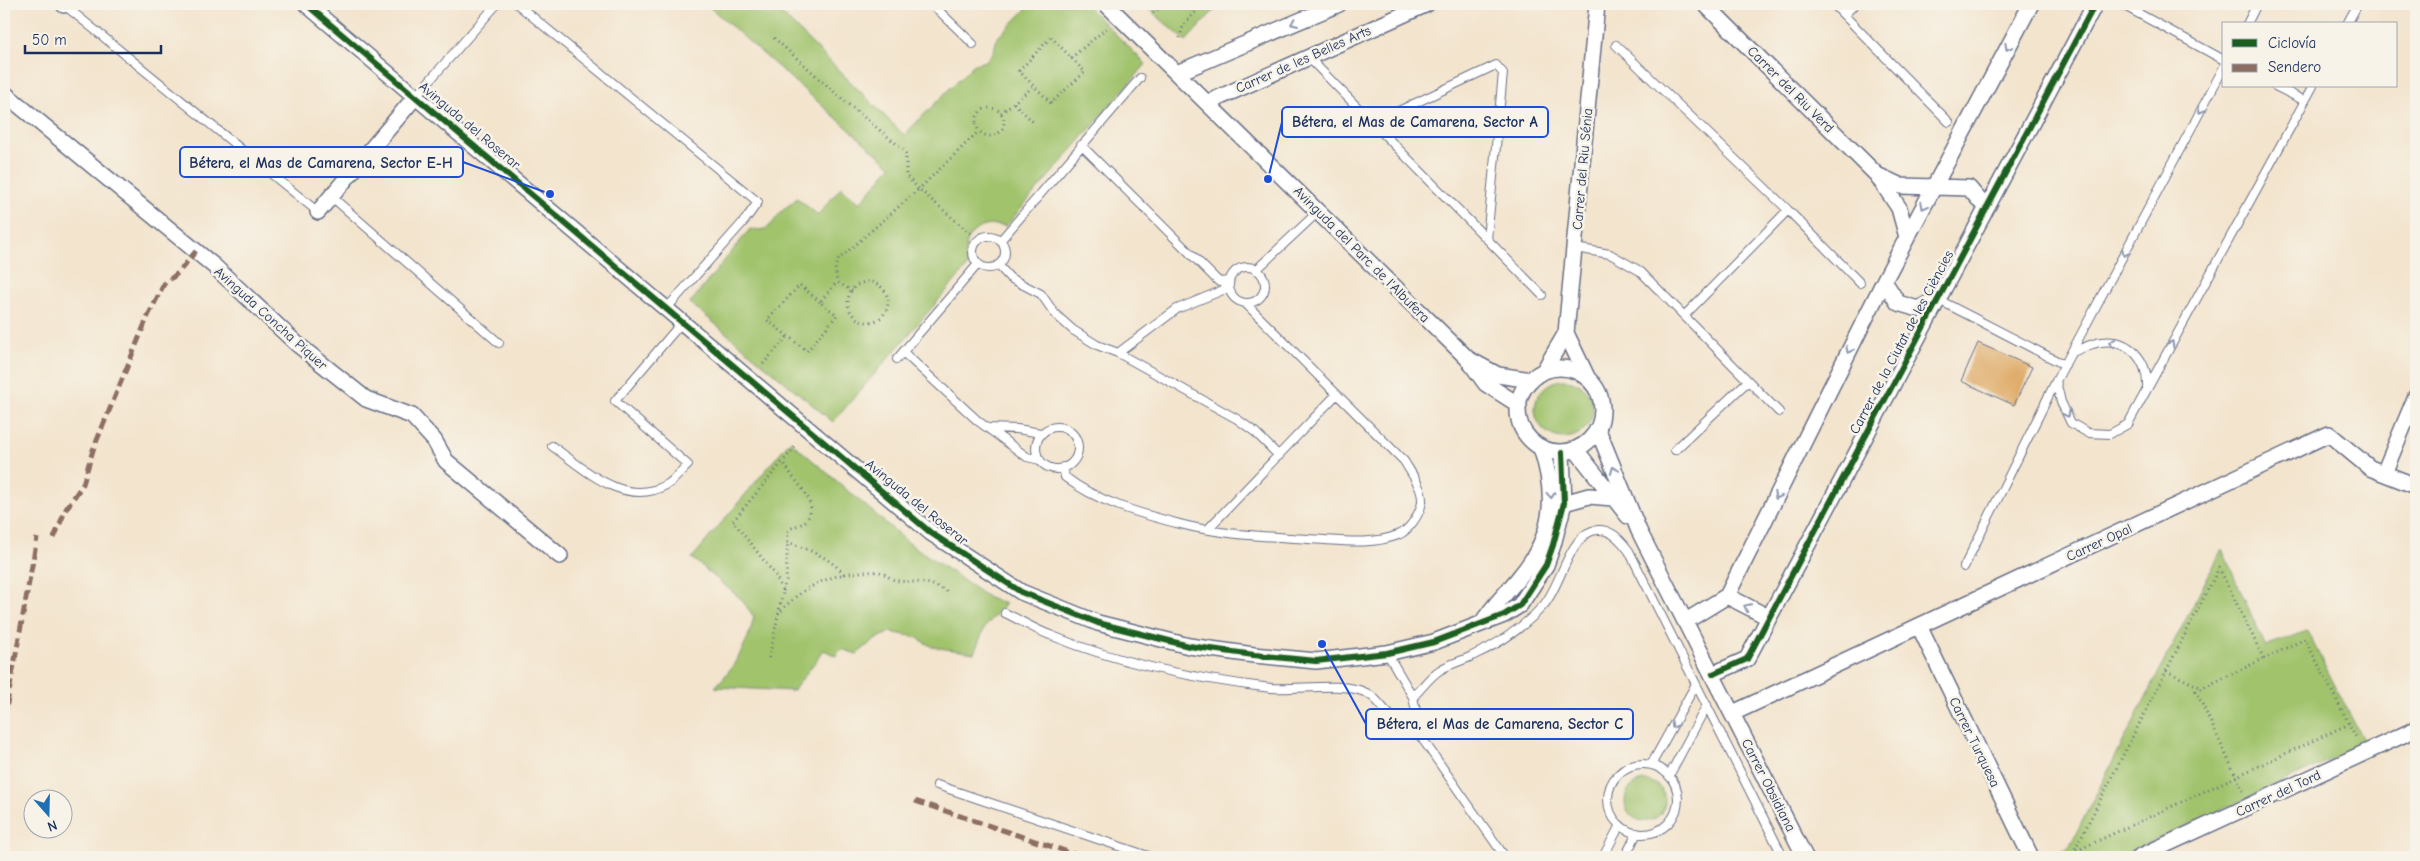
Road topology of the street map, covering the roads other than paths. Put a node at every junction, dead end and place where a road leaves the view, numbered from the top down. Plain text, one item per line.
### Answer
1 (64, 4) edge
2 (306, 4) edge
3 (497, 4) edge
4 (518, 4) edge
5 (932, 4) edge
6 (1106, 4) edge
7 (1339, 4) edge
8 (1427, 4) edge
9 (1597, 4) edge
10 (1705, 4) edge
11 (1832, 4) edge
12 (1855, 4) edge
13 (2031, 4) edge
14 (2095, 4) edge
15 (2121, 4) edge
16 (2257, 4) edge
17 (2358, 4) edge
18 (1844, 15) junction
19 (2248, 22) edge
20 (2348, 22) edge
21 (973, 44) dead end
22 (1616, 45) dead end
23 (1308, 57) junction
24 (2222, 59) edge
25 (2222, 71) edge
26 (1176, 73) junction
27 (1140, 78) dead end
28 (2279, 88) edge
29 (2312, 88) edge
30 (4, 92) edge
31 (416, 96) junction
32 (2305, 101) junction
33 (1207, 103) junction
34 (1949, 122) dead end
35 (1372, 123) junction
36 (1081, 145) junction
37 (1877, 175) junction
38 (1934, 186) junction
39 (332, 196) junction
40 (1986, 208) junction
41 (1788, 210) junction
42 (1319, 211) junction
43 (318, 212) joint
44 (1907, 237) junction
45 (1487, 240) junction
46 (1000, 241) junction
47 (1575, 248) junction
48 (978, 264) junction
49 (998, 265) junction
50 (1256, 270) junction
51 (1884, 282) junction
52 (1860, 283) dead end
53 (1228, 285) junction
54 (1542, 295) dead end
55 (1937, 299) junction
56 (1246, 304) junction
57 (668, 308) junction
58 (1684, 316) junction
59 (683, 321) junction
60 (1566, 334) junction
61 (499, 343) dead end
62 (2072, 352) junction
63 (1118, 353) junction
64 (1467, 358) junction
65 (2065, 365) junction
66 (1537, 376) junction
67 (1587, 377) junction
68 (1748, 381) junction
69 (2056, 381) junction
70 (2146, 389) junction
71 (1336, 395) junction
72 (2416, 396) edge
73 (1518, 405) junction
74 (1779, 412) dead end
75 (988, 428) junction
76 (1598, 430) junction
77 (1041, 433) junction
78 (552, 446) dead end
79 (1542, 448) junction
80 (1675, 450) dead end
81 (1569, 451) junction
82 (1279, 456) junction
83 (1040, 460) junction
84 (1063, 467) junction
85 (2384, 473) junction
86 (2416, 486) edge
87 (1613, 498) junction
88 (1564, 503) junction
89 (1208, 529) junction
90 (1639, 532) junction
91 (560, 556) dead end
92 (1964, 567) dead end
93 (1726, 596) junction
94 (1006, 613) dead end
95 (1768, 617) junction
96 (1686, 622) junction
97 (1482, 623) junction
98 (1919, 626) junction
99 (1386, 653) junction
100 (1713, 674) junction
101 (1696, 684) junction
102 (1413, 696) junction
103 (1707, 705) junction
104 (1733, 713) junction
105 (2416, 729) edge
106 (1421, 737) junction
107 (1651, 765) junction
108 (1669, 776) junction
109 (937, 785) dead end
110 (1620, 825) junction
111 (1637, 833) junction
112 (1151, 857) edge
113 (1505, 857) edge
114 (1603, 857) edge
115 (1625, 857) edge
116 (1783, 857) edge
117 (1806, 857) edge
118 (2031, 857) edge
119 (2139, 857) edge

1 - 43 lane
2 - 31 street, Avinguda del Roserar
3 - 31 lane
4 - 57 lane
5 - 21 lane
6 - 26 street, Avinguda del Parc de l'Albufera
7 -> 26 street
8 - 23 street, Carrer de les Belles Arts
9 - 47 street, Carrer del Riu Sénia
10 - 37 street, Carrer del Riu Verd
11 - 18 lane
12 - 18 lane
13 -> 38 street
14 - 40 street, Carrer de la Ciutat de les Ciències
15 - 24 lane
16 - 19 lane
17 - 20 lane
18 - 34 lane
22 - 41 lane
23 - 33 street, Carrer de les Belles Arts
23 - 35 lane
25 -> 62 lane
26 - 33 street, Avinguda del Parc de l'Albufera
27 - 36 lane
28 - 32 lane
29 - 32 lane
30 - 91 street, Avinguda Concha Piquer
31 - 39 street
31 - 57 street, Avinguda del Roserar
70 -> 32 lane
33 - 42 street, Avinguda del Parc de l'Albufera
35 - 45 lane
35 - 45 lane
36 - 46 lane
36 - 53 lane
37 - 38 street, Carrer del Riu Verd
37 - 44 street, Carrer del Riu Verd
38 - 40 street, Carrer del Riu Verd
38 -> 44 street
39 - 43 street
39 - 61 lane
40 - 55 street, Carrer de la Ciutat de les Ciències
41 - 52 lane
41 - 58 lane
42 - 50 lane
42 - 64 street, Avinguda del Parc de l'Albufera
44 - 51 street
45 - 54 lane
46 - 48 lane
46 - 49 lane
47 - 58 lane
47 - 60 street, Carrer del Riu Sénia
48 - 49 lane
48 - 75 lane
49 - 63 lane
50 - 53 lane
50 - 56 lane
51 - 55 street
51 -> 93 street
53 - 56 lane
53 - 63 lane
55 - 65 lane
55 - 95 street, Carrer de la Ciutat de les Ciències
56 - 71 lane
57 - 59 street, Avinguda del Roserar
58 - 68 lane
59 - 78 lane
59 - 99 street, Avinguda del Roserar
60 - 66 street, Carrer del Riu Sénia
60 - 67 street
62 - 65 lane
70 -> 62 lane
63 - 82 lane
64 - 66 street, Avinguda del Parc de l'Albufera
64 - 73 street, Avinguda del Parc de l'Albufera
65 - 69 lane
66 - 67 street
66 - 73 street
67 - 76 street
68 - 74 lane
68 - 80 lane
69 -> 70 lane
69 - 92 lane
71 - 82 lane
71 - 89 lane
72 - 85 street
73 - 79 street
75 - 77 lane
75 - 83 lane
76 - 81 street
90 -> 76 street
77 - 83 lane
77 - 84 lane
79 - 81 street
79 -> 97 street
81 - 87 street
81 - 88 street, Avinguda del Roserar
82 - 89 lane
83 - 84 lane
84 - 89 lane
85 - 86 street
85 - 98 street, Carrer Opal
87 - 88 street
87 - 90 street
88 - 97 street, Avinguda del Roserar
90 - 96 street
95 -> 93 street
93 - 96 street
94 - 106 lane
95 - 100 street, Carrer de la Ciutat de les Ciències
96 - 100 street
97 - 99 street, Avinguda del Roserar
98 - 104 street, Carrer Opal
98 - 118 street, Carrer Turquesa
99 - 102 lane
100 - 104 street
101 - 102 lane
101 - 103 lane
101 -> 107 lane
102 - 106 lane
103 - 108 lane
103 - 116 lane
104 - 117 street, Carrer Obsidiana
105 - 119 street, Carrer del Tord
106 - 113 lane
107 - 108 lane
107 - 110 lane
108 - 111 lane
109 - 112 lane
110 - 111 lane
110 - 114 lane
111 - 115 lane

